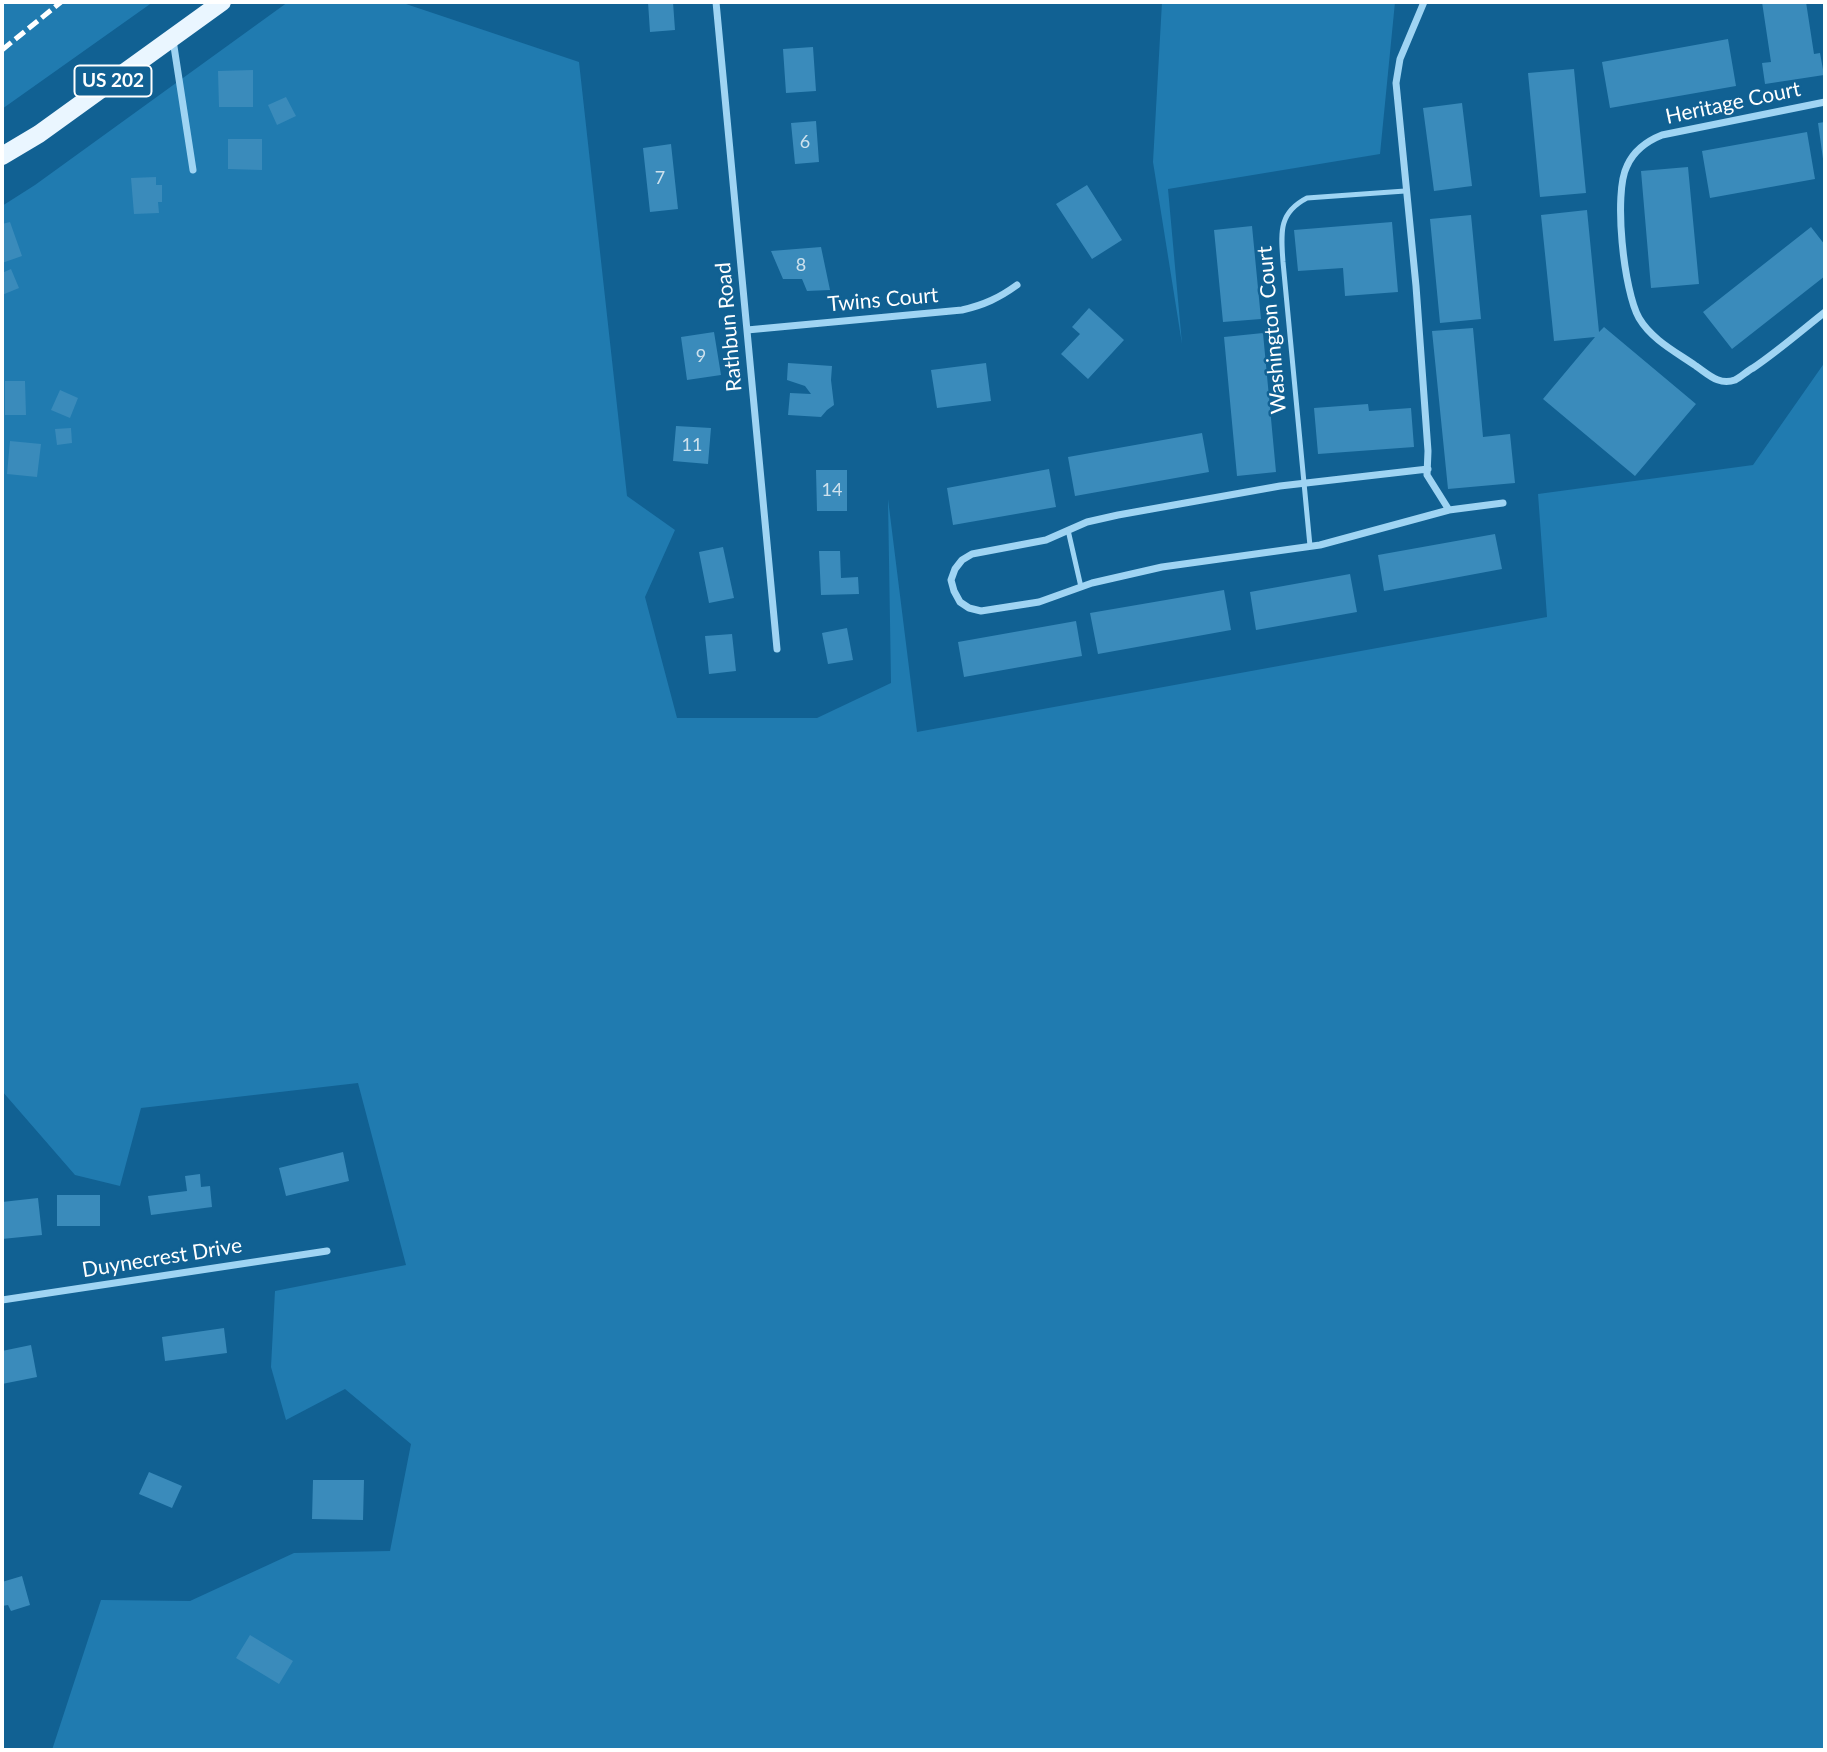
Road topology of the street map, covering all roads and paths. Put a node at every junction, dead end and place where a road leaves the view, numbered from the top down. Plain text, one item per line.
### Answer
1 (222, 2) edge
2 (716, 2) edge
3 (1424, 2) edge
4 (173, 37) junction
5 (1825, 102) edge
6 (2, 156) edge
7 (193, 170) dead end
8 (1405, 191) junction
9 (1017, 285) dead end
10 (1825, 313) edge
11 (747, 330) junction
12 (1428, 469) junction
13 (1303, 483) junction
14 (1503, 503) dead end
15 (1449, 510) junction
16 (1068, 530) junction
17 (1310, 546) junction
18 (1081, 587) junction
19 (777, 649) dead end
20 (327, 1251) dead end
21 (2, 1300) edge

1 - 4 main road, US 202
2 - 11 street, Rathbun Road
3 - 8 street
4 - 6 main road, US 202
4 - 7 street
5 - 10 street, Heritage Court
8 - 12 street
8 - 13 lane, Washington Court
9 - 11 street, Twins Court
11 - 19 street, Rathbun Road
12 - 13 street
12 - 15 street
13 - 16 street
13 - 17 lane, Washington Court
14 - 15 street
15 - 17 street
16 - 18 lane
16 - 18 street
17 - 18 street
20 - 21 street, Duynecrest Drive

